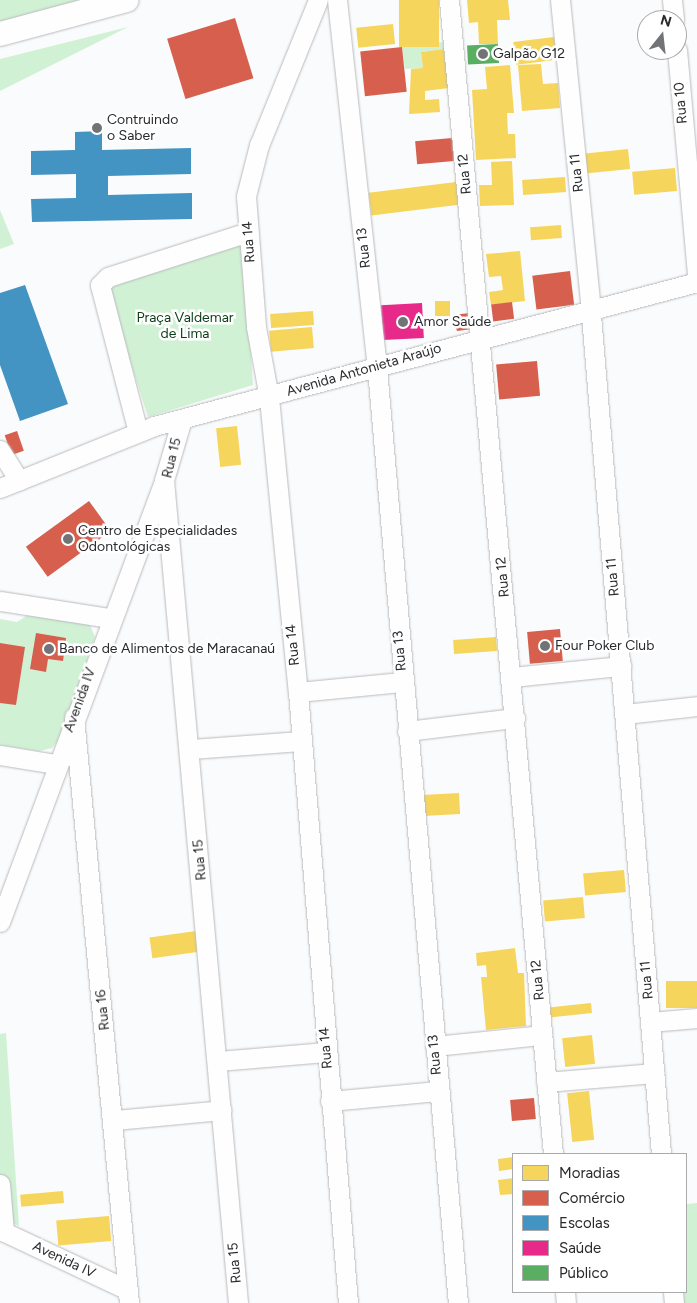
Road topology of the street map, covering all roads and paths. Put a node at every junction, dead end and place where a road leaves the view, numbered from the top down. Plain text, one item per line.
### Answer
1 (127, 0) edge
2 (318, 0) edge
3 (337, 0) edge
4 (449, 0) edge
5 (560, 0) edge
6 (0, 34) edge
7 (678, 60) edge
8 (248, 232) junction
9 (697, 276) edge
10 (697, 282) edge
11 (591, 311) junction
12 (481, 338) junction
13 (376, 364) junction
14 (269, 398) junction
15 (182, 419) junction
16 (138, 432) junction
17 (0, 450) edge
18 (37, 474) junction
19 (164, 480) junction
20 (20, 481) junction
21 (0, 488) edge
22 (0, 504) edge
23 (0, 601) edge
24 (109, 618) junction
25 (621, 666) junction
26 (512, 677) junction
27 (402, 682) junction
28 (298, 692) junction
29 (697, 706) edge
30 (625, 714) junction
31 (74, 717) junction
32 (515, 718) junction
33 (407, 731) junction
34 (300, 740) junction
35 (191, 749) junction
36 (0, 755) edge
37 (56, 764) junction
38 (0, 922) edge
39 (697, 1018) edge
40 (650, 1022) junction
41 (542, 1035) junction
42 (435, 1046) junction
43 (326, 1052) junction
44 (218, 1061) junction
45 (655, 1072) junction
46 (546, 1082) junction
47 (438, 1091) junction
48 (330, 1101) junction
49 (222, 1110) junction
50 (114, 1120) junction
51 (553, 1153) edge
52 (661, 1153) edge
53 (0, 1184) edge
54 (2, 1231) edge
55 (129, 1297) edge
56 (238, 1303) edge
57 (348, 1303) edge
58 (458, 1303) edge

1 - 6 main road
2 - 8 street, Rua 14
3 - 13 street, Rua 13
4 - 12 street, Rua 12
5 - 11 street, Rua 11
7 - 9 street, Rua 10
8 - 14 street, Rua 14
8 - 16 street
10 - 11 street, Avenida Antonieta Araújo
11 - 12 street, Avenida Antonieta Araújo
11 - 25 street, Rua 11
12 - 13 street, Avenida Antonieta Araújo
12 - 26 street, Rua 12
13 - 14 street, Avenida Antonieta Araújo
13 - 27 street, Rua 13
14 - 15 street, Avenida Antonieta Araújo
14 - 28 street, Rua 14
15 - 16 street, Avenida Antonieta Araújo
15 - 19 street, Rua 15
16 - 18 street, Avenida Antonieta Araújo
17 - 20 street
18 - 20 street, Avenida Antonieta Araújo
18 - 22 street
19 - 24 street, Avenida IV
19 - 35 street, Rua 15
20 - 21 street, Avenida Antonieta Araújo
23 - 24 street
24 - 31 street, Avenida IV
25 - 26 street
25 - 30 street, Rua 11
26 - 32 street, Rua 12
27 - 28 street
27 - 33 street, Rua 13
28 - 34 street, Rua 14
29 - 30 street
30 - 40 street, Rua 11
31 - 37 street, Avenida IV
31 - 50 street, Rua 16
32 - 33 street
32 - 41 street, Rua 12
33 - 42 street, Rua 13
34 - 35 street
34 - 43 street, Rua 14
35 - 44 street, Rua 15
36 - 37 street
37 - 38 street, Avenida IV
39 - 40 street
40 - 45 street, Rua 11
41 - 42 street
41 - 46 street, Rua 12
42 - 47 street, Rua 13
43 - 44 street
43 - 48 street, Rua 14
44 - 49 street, Rua 15
45 - 46 street
45 - 52 street, Rua 11
46 - 51 street, Rua 12
47 - 48 street
47 - 58 street, Rua 13
48 - 57 street, Rua 14
49 - 50 street
49 - 56 street, Rua 15
50 - 55 street, Rua 16
53 - 54 street
54 - 55 street, Avenida IV

